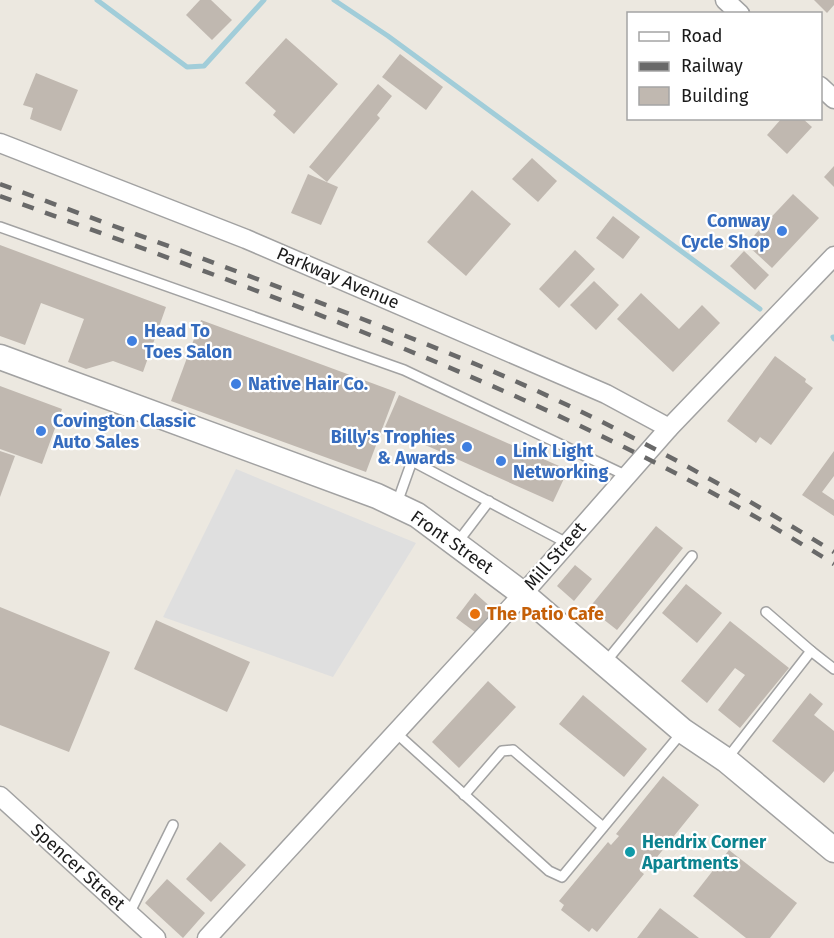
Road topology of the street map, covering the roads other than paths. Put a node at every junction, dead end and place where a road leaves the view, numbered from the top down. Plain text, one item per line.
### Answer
1 (725, 0) edge
2 (738, 12) edge
3 (822, 88) edge
4 (834, 99) edge
5 (0, 143) edge
6 (0, 226) edge
7 (834, 256) edge
8 (0, 357) edge
9 (669, 428) junction
10 (625, 476) junction
11 (489, 501) junction
12 (396, 505) junction
13 (457, 543) junction
14 (567, 543) junction
15 (692, 556) dead end
16 (523, 594) junction
17 (766, 612) dead end
18 (811, 651) junction
19 (604, 664) junction
20 (834, 669) edge
21 (682, 731) junction
22 (395, 732) junction
23 (726, 760) junction
24 (464, 795) junction
25 (0, 796) edge
26 (172, 825) dead end
27 (603, 827) junction
28 (834, 850) edge
29 (129, 914) junction
30 (156, 938) edge
31 (207, 938) edge

1 - 2 street
3 - 4 street
5 - 9 street, Parkway Avenue
6 - 10 lane
7 - 9 street, Mill Street
8 - 12 street, Front Street
9 - 10 street, Mill Street
10 - 14 street, Mill Street
11 - 12 lane
11 - 13 lane
11 - 14 lane
12 - 13 street, Front Street
13 - 16 street, Front Street
14 - 16 street, Mill Street
15 - 19 lane
16 - 19 street, Front Street
16 - 22 street, Mill Street
17 - 18 lane
18 - 20 lane
18 - 23 lane
19 - 21 street, Front Street
21 - 23 street, Front Street
21 - 27 lane
22 - 24 lane
22 - 31 street, Mill Street
23 - 28 street, Front Street
24 - 27 lane
24 - 27 lane
25 - 29 street, Spencer Street
26 - 29 lane
29 - 30 street, Spencer Street

